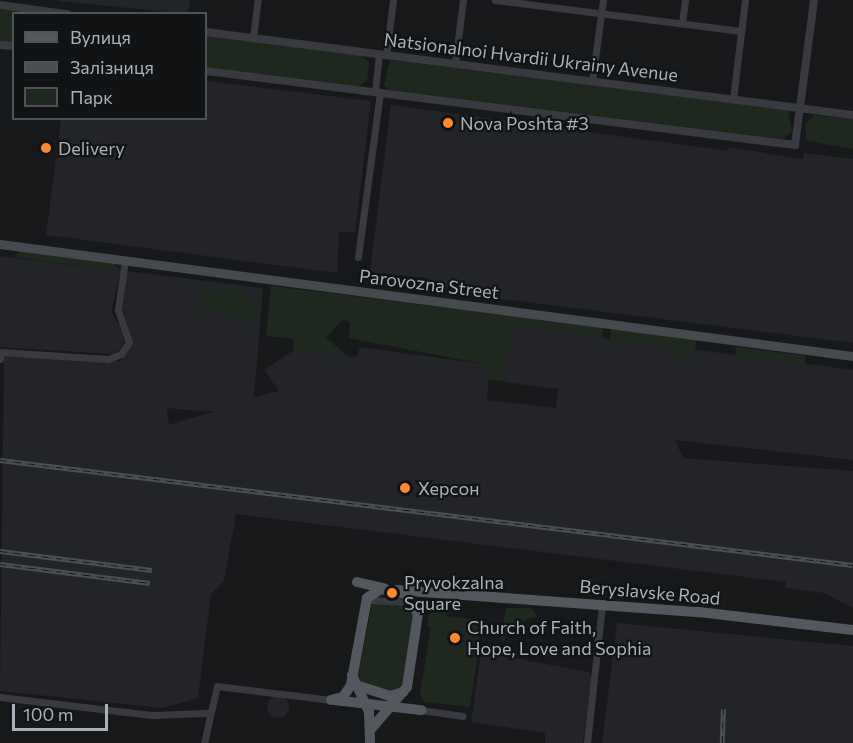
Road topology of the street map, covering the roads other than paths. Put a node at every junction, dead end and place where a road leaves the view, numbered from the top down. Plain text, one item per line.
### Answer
1 (258, 0) edge
2 (393, 0) edge
3 (462, 0) edge
4 (495, 0) edge
5 (603, 0) edge
6 (685, 0) edge
7 (745, 0) edge
8 (814, 0) edge
9 (524, 2) edge
10 (0, 5) edge
11 (52, 12) edge
12 (602, 12) junction
13 (682, 22) junction
14 (741, 31) junction
15 (207, 32) edge
16 (253, 38) junction
17 (382, 54) junction
18 (454, 63) junction
19 (207, 71) edge
20 (592, 81) junction
21 (377, 92) junction
22 (733, 99) junction
23 (800, 107) junction
24 (853, 115) edge
25 (0, 244) edge
26 (358, 257) dead end
27 (126, 260) junction
28 (853, 356) edge
29 (0, 359) edge
30 (392, 589) junction
31 (444, 593) junction
32 (602, 605) junction
33 (363, 608) junction
34 (418, 614) junction
35 (853, 630) edge
36 (355, 683) junction
37 (405, 689) junction
38 (0, 697) edge
39 (331, 700) junction
40 (366, 705) junction
41 (386, 707) junction
42 (421, 710) junction
43 (208, 713) junction
44 (463, 716) dead end
45 (372, 728) junction
46 (204, 743) edge
47 (370, 743) edge
48 (587, 743) edge

1 - 16 street
2 - 17 street
3 - 18 street
4 - 9 street
5 - 12 street
6 - 13 street
7 - 14 street
8 - 23 street
9 - 12 street
10 - 11 street
12 - 13 street
12 - 20 street
13 - 14 street
14 - 22 street
15 - 16 street, Natsionalnoi Hvardii Ukrainy Avenue
16 - 17 street, Natsionalnoi Hvardii Ukrainy Avenue
17 - 18 street, Natsionalnoi Hvardii Ukrainy Avenue
17 - 21 street
18 - 20 street, Natsionalnoi Hvardii Ukrainy Avenue
19 - 21 street
20 - 22 street, Natsionalnoi Hvardii Ukrainy Avenue
21 - 23 street
21 - 26 street
22 - 23 street, Natsionalnoi Hvardii Ukrainy Avenue
23 - 24 street, Natsionalnoi Hvardii Ukrainy Avenue
25 - 27 main road, Parovozna Street
27 - 28 main road, Parovozna Street
27 - 29 street
30 - 31 main road, Beryslavske Road
30 - 33 main road
30 - 33 main road, Beryslavske Road
30 - 34 main road
31 - 32 main road, Beryslavske Road
31 - 34 main road
32 - 35 main road, Beryslavske Road
32 - 48 street
33 - 34 street
33 - 36 main road
34 - 37 main road
36 - 37 main road
36 - 39 main road
36 - 40 main road
37 - 41 main road
37 - 42 main road
38 - 43 street
39 - 40 main road
39 - 43 street
40 - 41 main road
40 - 45 main road
41 - 42 main road
41 - 45 main road
42 - 44 street
43 - 46 street
45 - 47 main road

